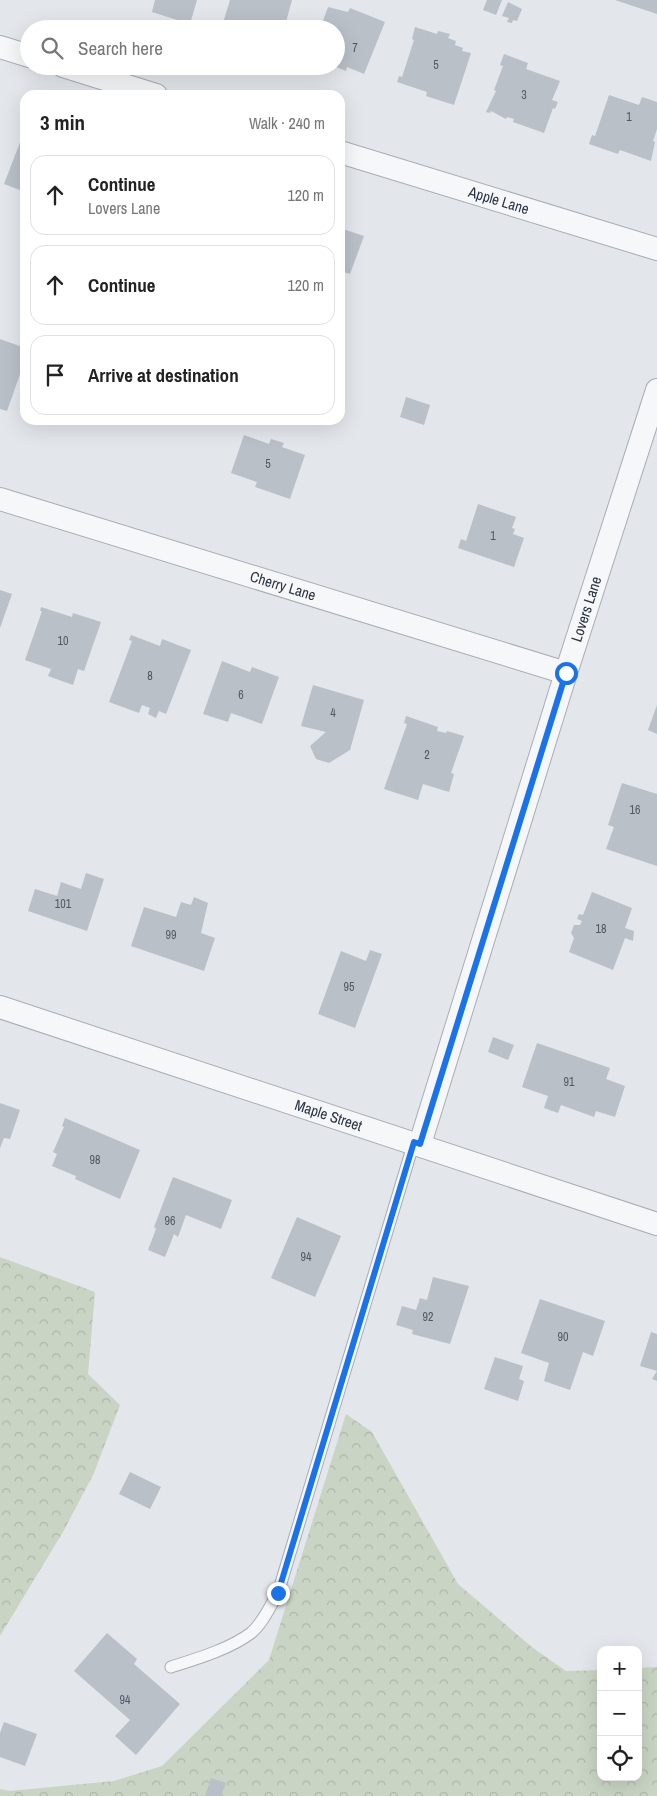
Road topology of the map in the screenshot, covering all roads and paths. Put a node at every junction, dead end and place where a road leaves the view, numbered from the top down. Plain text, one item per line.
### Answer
1 (0, 47) edge
2 (20, 53) edge
3 (92, 75) edge
4 (140, 90) edge
5 (345, 154) edge
6 (657, 249) edge
7 (657, 390) edge
8 (0, 499) edge
9 (566, 673) junction
10 (0, 1007) edge
11 (417, 1143) junction
12 (657, 1224) edge
13 (171, 1667) dead end

1 - 2 street
3 - 4 street
5 - 6 street, Apple Lane
7 - 9 street, Lovers Lane
8 - 9 street, Cherry Lane
9 - 11 street, Lovers Lane
10 - 11 street, Maple Street
11 - 12 street, Maple Street
11 - 13 lane

